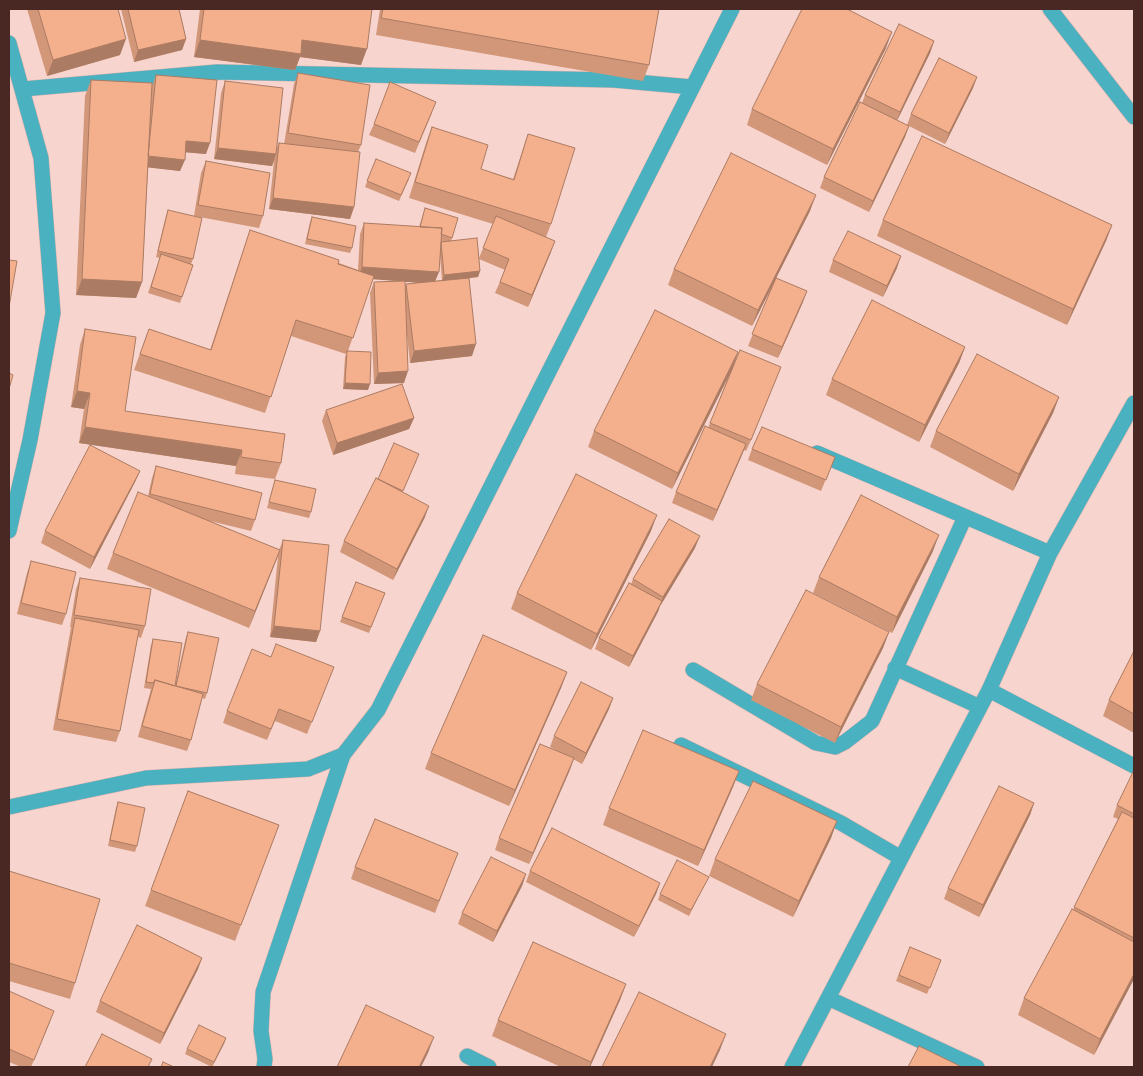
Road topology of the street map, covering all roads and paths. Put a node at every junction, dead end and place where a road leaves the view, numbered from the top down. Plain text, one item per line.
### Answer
1 (732, 9) edge
2 (1050, 9) edge
3 (9, 43) edge
4 (692, 87) junction
5 (23, 89) junction
6 (1134, 117) edge
7 (1134, 403) edge
8 (811, 450) edge
9 (965, 517) junction
10 (9, 531) edge
11 (1050, 553) junction
12 (894, 668) junction
13 (693, 670) dead end
14 (989, 690) junction
15 (980, 707) junction
16 (681, 745) edge
17 (343, 755) junction
18 (1134, 766) edge
19 (9, 808) edge
20 (901, 858) junction
21 (828, 998) junction
22 (467, 1056) dead end
23 (264, 1067) edge
24 (489, 1067) edge
25 (792, 1067) edge
26 (977, 1067) edge

1 - 4 street
2 - 6 street
3 - 5 street
4 - 5 street
4 - 17 street
5 - 10 street
7 - 11 street
8 - 9 street
9 - 11 street
9 - 12 street
11 - 14 street
12 - 13 street
12 - 15 street
14 - 15 street
14 - 18 street
15 - 20 street
16 - 20 street
17 - 19 street
17 - 23 street
20 - 21 street
21 - 25 street
21 - 26 street
22 - 24 street

